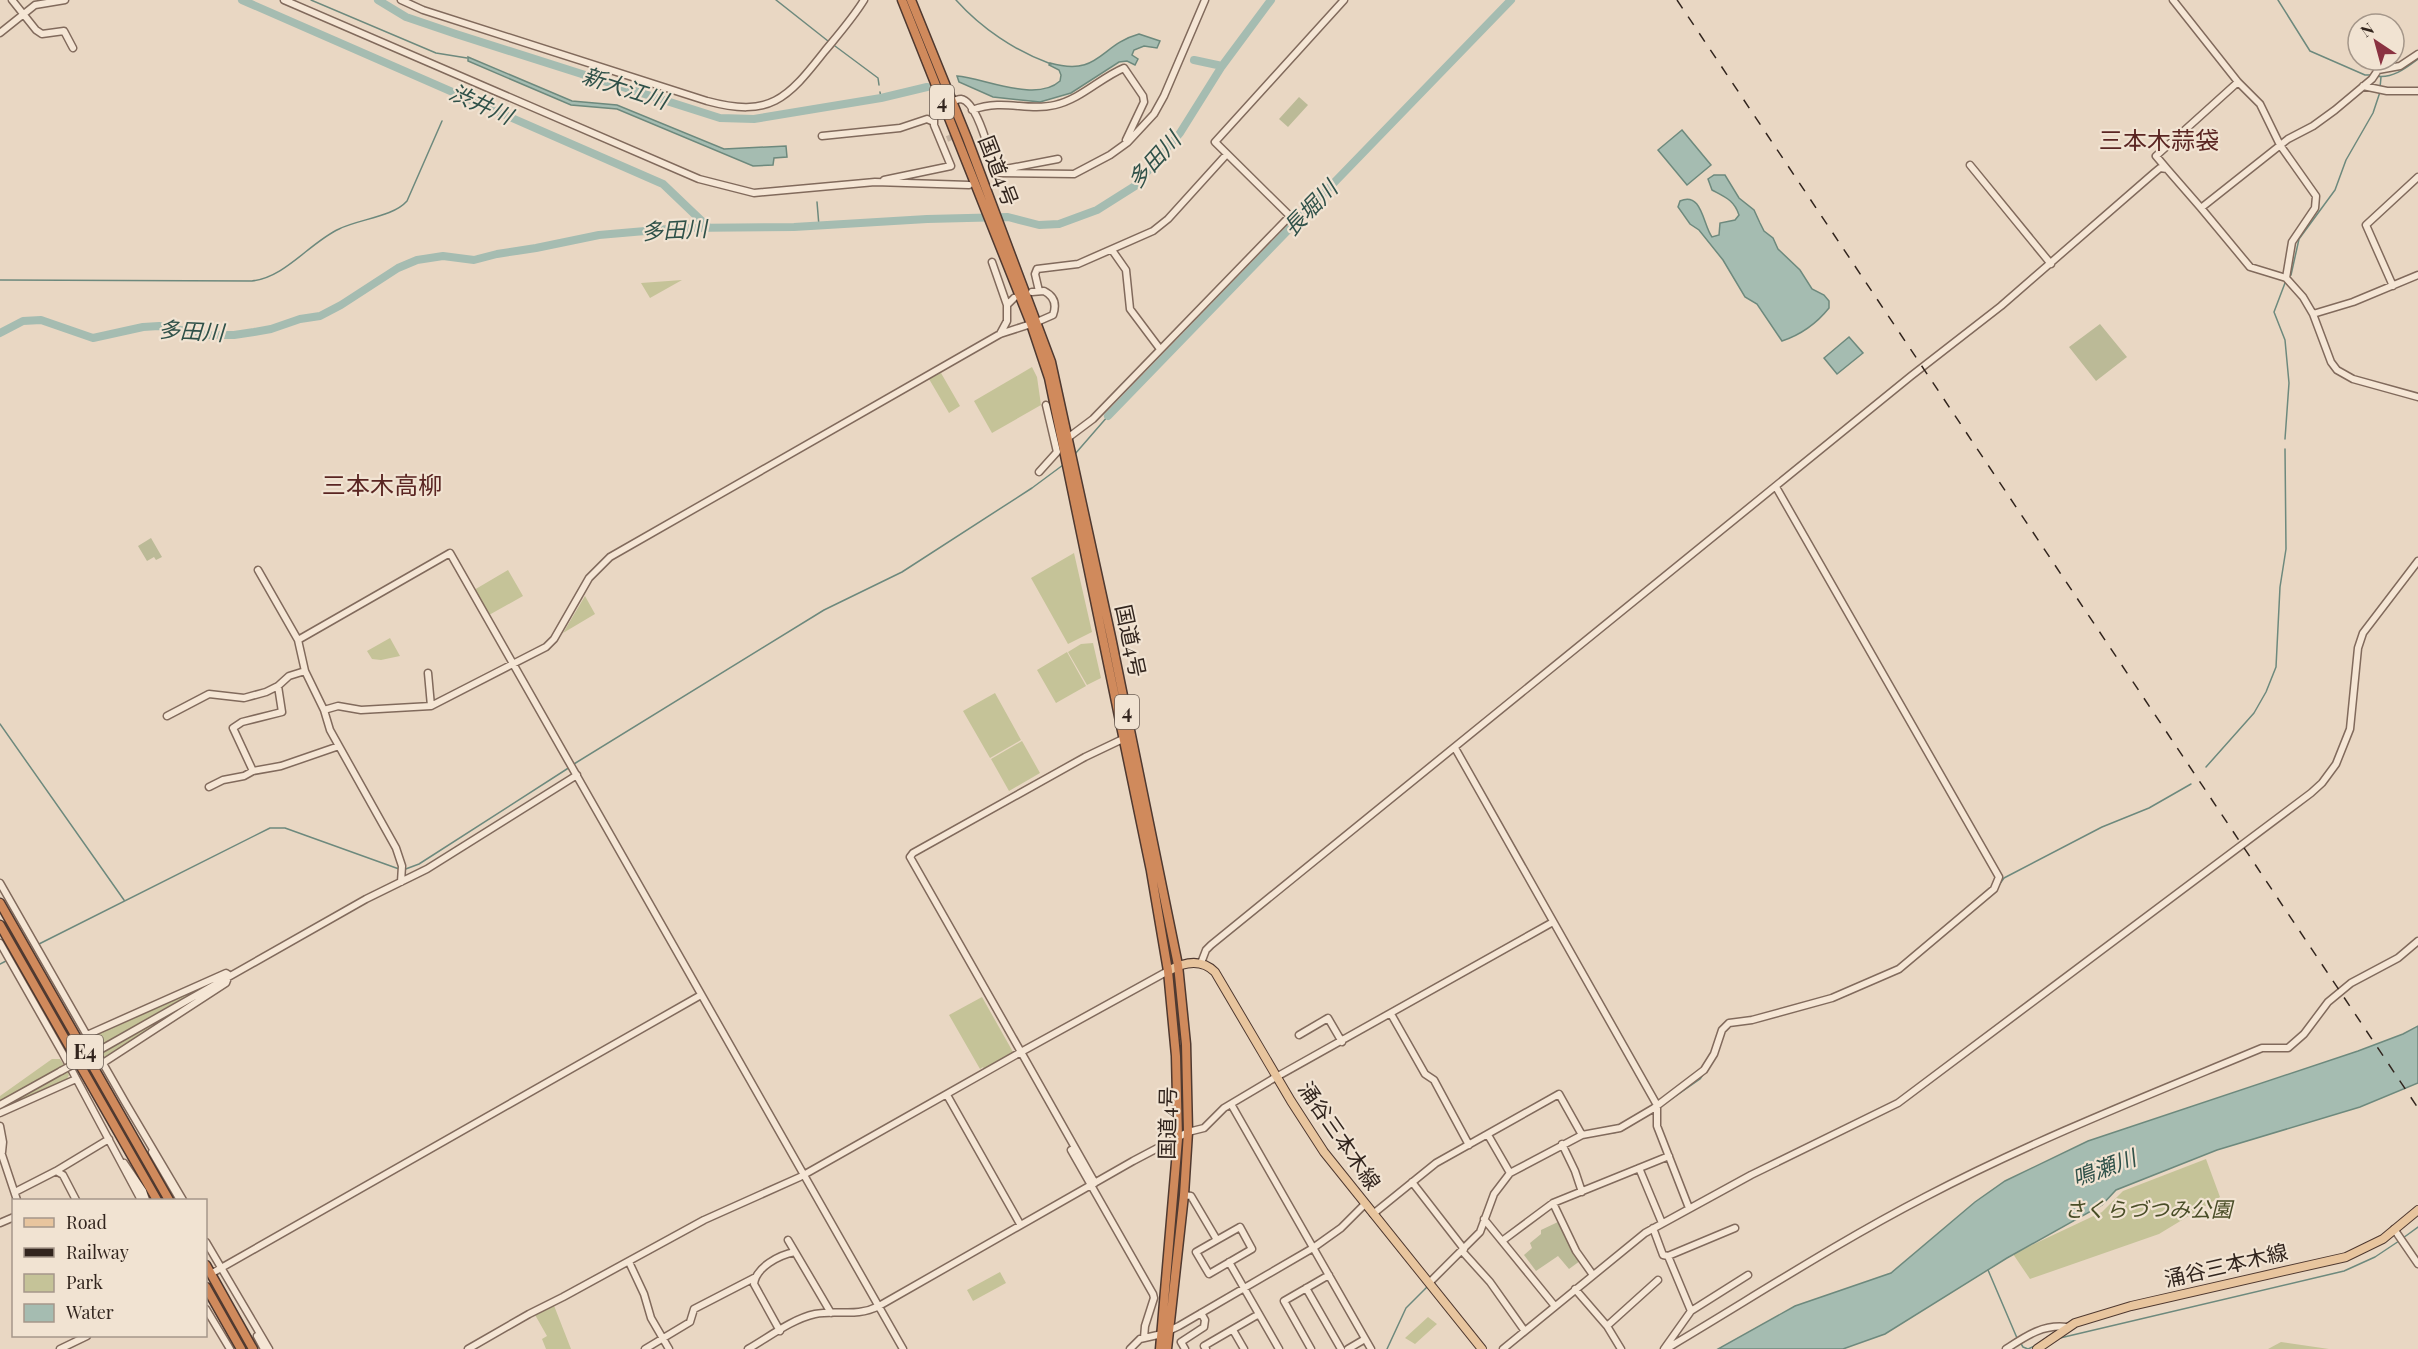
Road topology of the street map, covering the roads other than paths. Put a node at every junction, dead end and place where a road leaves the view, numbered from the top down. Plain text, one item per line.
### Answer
1 (12, 0) edge
2 (65, 0) edge
3 (284, 0) edge
4 (401, 0) edge
5 (864, 0) edge
6 (901, 0) edge
7 (911, 0) edge
8 (1205, 0) edge
9 (1344, 0) edge
10 (2173, 0) edge
11 (23, 14) junction
12 (0, 33) edge
13 (72, 48) dead end
14 (2418, 54) edge
15 (2238, 82) junction
16 (2363, 86) junction
17 (2418, 91) edge
18 (947, 104) junction
19 (972, 110) junction
20 (934, 122) junction
21 (981, 126) junction
22 (972, 129) tunnel mouth
23 (822, 136) dead end
24 (947, 139) tunnel mouth
25 (939, 141) junction
26 (1128, 142) junction
27 (2280, 145) junction
28 (1226, 155) junction
29 (1058, 159) dead end
30 (1970, 165) dead end
31 (2167, 169) junction
32 (996, 171) junction
33 (2418, 177) edge
34 (875, 182) junction
35 (969, 185) dead end
36 (2201, 208) junction
37 (1112, 250) junction
38 (992, 262) dead end
39 (2050, 264) junction
40 (2418, 275) edge
41 (2286, 278) junction
42 (2392, 286) junction
43 (1040, 291) junction
44 (1032, 292) dead end
45 (1014, 298) dead end
46 (1007, 305) junction
47 (2313, 314) junction
48 (1034, 323) junction
49 (1000, 334) junction
50 (1160, 348) junction
51 (2418, 397) edge
52 (1046, 405) dead end
53 (1064, 441) junction
54 (1039, 472) dead end
55 (1776, 487) junction
56 (2418, 561) edge
57 (258, 570) dead end
58 (298, 640) junction
59 (513, 663) junction
60 (305, 671) junction
61 (428, 673) dead end
62 (278, 686) junction
63 (431, 706) junction
64 (324, 710) junction
65 (167, 716) dead end
66 (1128, 737) junction
67 (339, 746) junction
68 (1455, 748) junction
69 (253, 771) junction
70 (576, 773) junction
71 (209, 787) dead end
72 (401, 882) junction
73 (0, 883) edge
74 (0, 903) edge
75 (1554, 922) junction
76 (0, 925) edge
77 (2418, 941) edge
78 (0, 943) edge
79 (1201, 963) junction
80 (1178, 965) junction
81 (1168, 971) junction
82 (229, 975) junction
83 (701, 995) junction
84 (1392, 1014) junction
85 (87, 1035) junction
86 (1299, 1035) dead end
87 (1342, 1042) junction
88 (1021, 1052) junction
89 (103, 1064) junction
90 (1277, 1078) junction
91 (76, 1079) junction
92 (947, 1095) junction
93 (1231, 1104) junction
94 (1657, 1104) junction
95 (0, 1105) edge
96 (0, 1113) edge
97 (0, 1126) edge
98 (1188, 1132) junction
99 (145, 1134) junction
100 (1488, 1135) junction
101 (1582, 1135) junction
102 (109, 1139) junction
103 (1178, 1139) junction
104 (1469, 1145) junction
105 (1563, 1146) junction
106 (1071, 1150) dead end
107 (1, 1151) edge
108 (1670, 1156) junction
109 (122, 1163) junction
110 (1639, 1168) junction
111 (56, 1171) junction
112 (1510, 1173) junction
113 (804, 1175) junction
114 (1412, 1182) junction
115 (1093, 1184) junction
116 (15, 1192) junction
117 (1582, 1192) junction
118 (1184, 1195) junction
119 (17, 1199) edge
120 (75, 1199) edge
121 (140, 1199) edge
122 (146, 1199) edge
123 (156, 1199) edge
124 (168, 1199) edge
125 (181, 1199) edge
126 (181, 1199) edge
127 (1552, 1203) junction
128 (1365, 1204) junction
129 (1689, 1208) junction
130 (2418, 1210) edge
131 (1373, 1214) junction
132 (1484, 1219) junction
133 (1662, 1223) junction
134 (1020, 1224) junction
135 (1653, 1228) junction
136 (1735, 1228) dead end
137 (2394, 1229) junction
138 (788, 1240) dead end
139 (1217, 1240) junction
140 (1502, 1241) junction
141 (207, 1245) edge
142 (1313, 1248) junction
143 (1463, 1250) junction
144 (795, 1252) junction
145 (1668, 1256) junction
146 (629, 1262) junction
147 (1229, 1262) junction
148 (2418, 1264) edge
149 (207, 1267) edge
150 (217, 1270) junction
151 (1329, 1275) junction
152 (1593, 1275) junction
153 (1748, 1275) dead end
154 (754, 1278) junction
155 (1658, 1280) dead end
156 (1429, 1283) junction
157 (1306, 1288) junction
158 (207, 1289) edge
159 (1244, 1289) junction
160 (1575, 1289) junction
161 (1554, 1305) junction
162 (879, 1306) junction
163 (244, 1310) junction
164 (207, 1311) edge
165 (1691, 1311) junction
166 (831, 1313) junction
167 (1201, 1313) junction
168 (1259, 1314) junction
169 (1607, 1326) junction
170 (2067, 1327) junction
171 (1524, 1329) junction
172 (1233, 1330) junction
173 (780, 1331) junction
174 (1166, 1332) junction
175 (83, 1337) edge
176 (1144, 1338) junction
177 (663, 1339) junction
178 (1365, 1339) junction
179 (60, 1349) edge
180 (229, 1349) edge
181 (241, 1349) edge
182 (253, 1349) edge
183 (264, 1349) edge
184 (269, 1349) edge
185 (468, 1349) edge
186 (645, 1349) edge
187 (669, 1349) edge
188 (748, 1349) edge
189 (903, 1349) edge
190 (1130, 1349) edge
191 (1160, 1349) edge
192 (1167, 1349) edge
193 (1185, 1349) edge
194 (1206, 1349) edge
195 (1244, 1349) edge
196 (1279, 1349) edge
197 (1311, 1349) edge
198 (1341, 1349) edge
199 (1348, 1349) edge
200 (1371, 1349) edge
201 (1482, 1349) edge
202 (1503, 1349) edge
203 (1621, 1349) edge
204 (1665, 1349) edge
205 (2006, 1349) edge
206 (2037, 1349) edge

1 - 11 street
2 - 11 street
3 - 34 street
4 - 5 street
6 - 18 highway, 国道4号 / 4
7 - 18 highway, 国道4号 / 4
8 - 26 street
9 - 28 street
10 - 15 street
11 - 12 street
11 - 13 street
14 - 16 street
15 - 27 street
15 - 31 street
16 - 17 street
16 - 27 street
18 - 19 street
18 - 20 street
18 - 48 highway, 国道4号 / 4
19 - 21 street
19 - 26 street
20 - 23 street
20 - 25 street
21 - 22 street
21 - 32 street
24 - 25 street
25 - 34 street
26 - 32 street
27 - 36 street
27 - 41 street
28 - 37 street
28 - 50 street
29 - 32 street
30 - 39 street
31 - 36 street
31 - 39 street
33 - 42 street
34 - 35 street
36 - 41 street
37 - 43 street
37 - 50 street
38 - 46 street
39 - 55 street
40 - 42 street
41 - 47 street
42 - 47 street
43 - 44 street
43 - 48 street
45 - 46 street
46 - 49 street
47 - 51 street
48 - 49 street
48 - 53 highway, 国道4号 / 4
49 - 59 street
50 - 53 street
52 - 53 street
53 - 54 street
53 - 66 highway, 国道4号 / 4
55 - 68 street
55 - 94 street
56 - 129 street
57 - 58 street
58 - 59 street
58 - 60 street
59 - 63 street
59 - 70 street
60 - 62 street
60 - 64 street
61 - 63 street
62 - 65 street
62 - 69 street
63 - 64 street
64 - 67 street
66 - 80 highway, 国道4号 / 4
66 - 81 highway, 国道4号 / 4
66 - 88 street
67 - 69 street
67 - 72 street
68 - 75 street
68 - 79 street
69 - 71 street
70 - 72 street
70 - 83 street
72 - 82 street
73 - 85 street
74 - 124 highway, E4
75 - 84 street
75 - 94 street
76 - 123 highway, E4
77 - 204 street
78 - 91 street
79 - 80 main road
79 - 90 main road, 涌谷三本木線
80 - 81 main road
80 - 98 highway, 国道4号 / 4
81 - 88 street
81 - 103 highway, 国道4号 / 4
82 - 85 street
82 - 89 street
82 - 95 street, bridge
83 - 113 street
83 - 150 street
84 - 87 street
84 - 104 street
85 - 89 street
86 - 87 street
87 - 90 street
88 - 92 street
88 - 115 street
89 - 99 street
90 - 93 street
90 - 128 main road, 涌谷三本木線
91 - 96 street
91 - 102 street
92 - 113 street
92 - 134 street
93 - 98 street
93 - 142 street
94 - 101 street
94 - 108 street
97 - 107 street
98 - 103 street
98 - 118 highway, 国道4号 / 4
99 - 125 street
99 - 126 street
100 - 101 street
100 - 104 street
100 - 112 street
101 - 105 street
102 - 109 street
102 - 111 street
103 - 115 street
103 - 174 highway, 国道4号 / 4
104 - 114 street
105 - 112 street
105 - 117 street
106 - 115 street
107 - 116 street
108 - 110 street
108 - 129 street
109 - 121 street
109 - 122 street
110 - 117 street
110 - 133 street
111 - 116 street
111 - 120 street
112 - 132 street
113 - 146 street
113 - 162 street
114 - 131 street
114 - 143 street
115 - 134 street
115 - 176 street
116 - 119 street
117 - 127 street
118 - 139 street
118 - 174 highway, 国道4号 / 4
127 - 140 street
127 - 152 street
128 - 131 main road, 涌谷三本木線
128 - 142 street
129 - 133 street
130 - 137 main road, 涌谷三本木線
131 - 156 main road, 涌谷三本木線
132 - 140 street
132 - 143 street
133 - 135 street
134 - 162 street
135 - 145 street
135 - 152 street
136 - 145 street
137 - 148 street
137 - 170 main road, 涌谷三本木線
138 - 144 street
139 - 147 street
139 - 147 street
140 - 161 street
141 - 150 street
142 - 151 street
142 - 159 street
143 - 156 street
143 - 171 street
144 - 154 street
144 - 166 street
145 - 165 street
146 - 177 street
146 - 185 street
147 - 159 street
149 - 182 highway
150 - 163 street
151 - 157 street
151 - 178 street
152 - 160 street
153 - 165 street
154 - 173 street
154 - 177 street
155 - 169 street
156 - 201 main road, 涌谷三本木線
157 - 197 street
157 - 198 street
158 - 181 highway
159 - 167 street
159 - 168 street
160 - 161 street
160 - 169 street
161 - 171 street
162 - 166 street
162 - 189 street
163 - 183 street
163 - 184 street
164 - 180 street
165 - 204 street
166 - 173 street
167 - 174 street
167 - 193 street
168 - 172 street
168 - 196 street
169 - 203 street
170 - 205 street
170 - 206 main road, 涌谷三本木線
171 - 202 street
172 - 194 street
172 - 195 street
173 - 188 street
174 - 176 street
174 - 191 highway, 国道4号 / 4
174 - 192 highway, 国道4号 / 4
175 - 179 street
176 - 190 street
177 - 186 street
177 - 187 street
178 - 199 street
178 - 200 street

